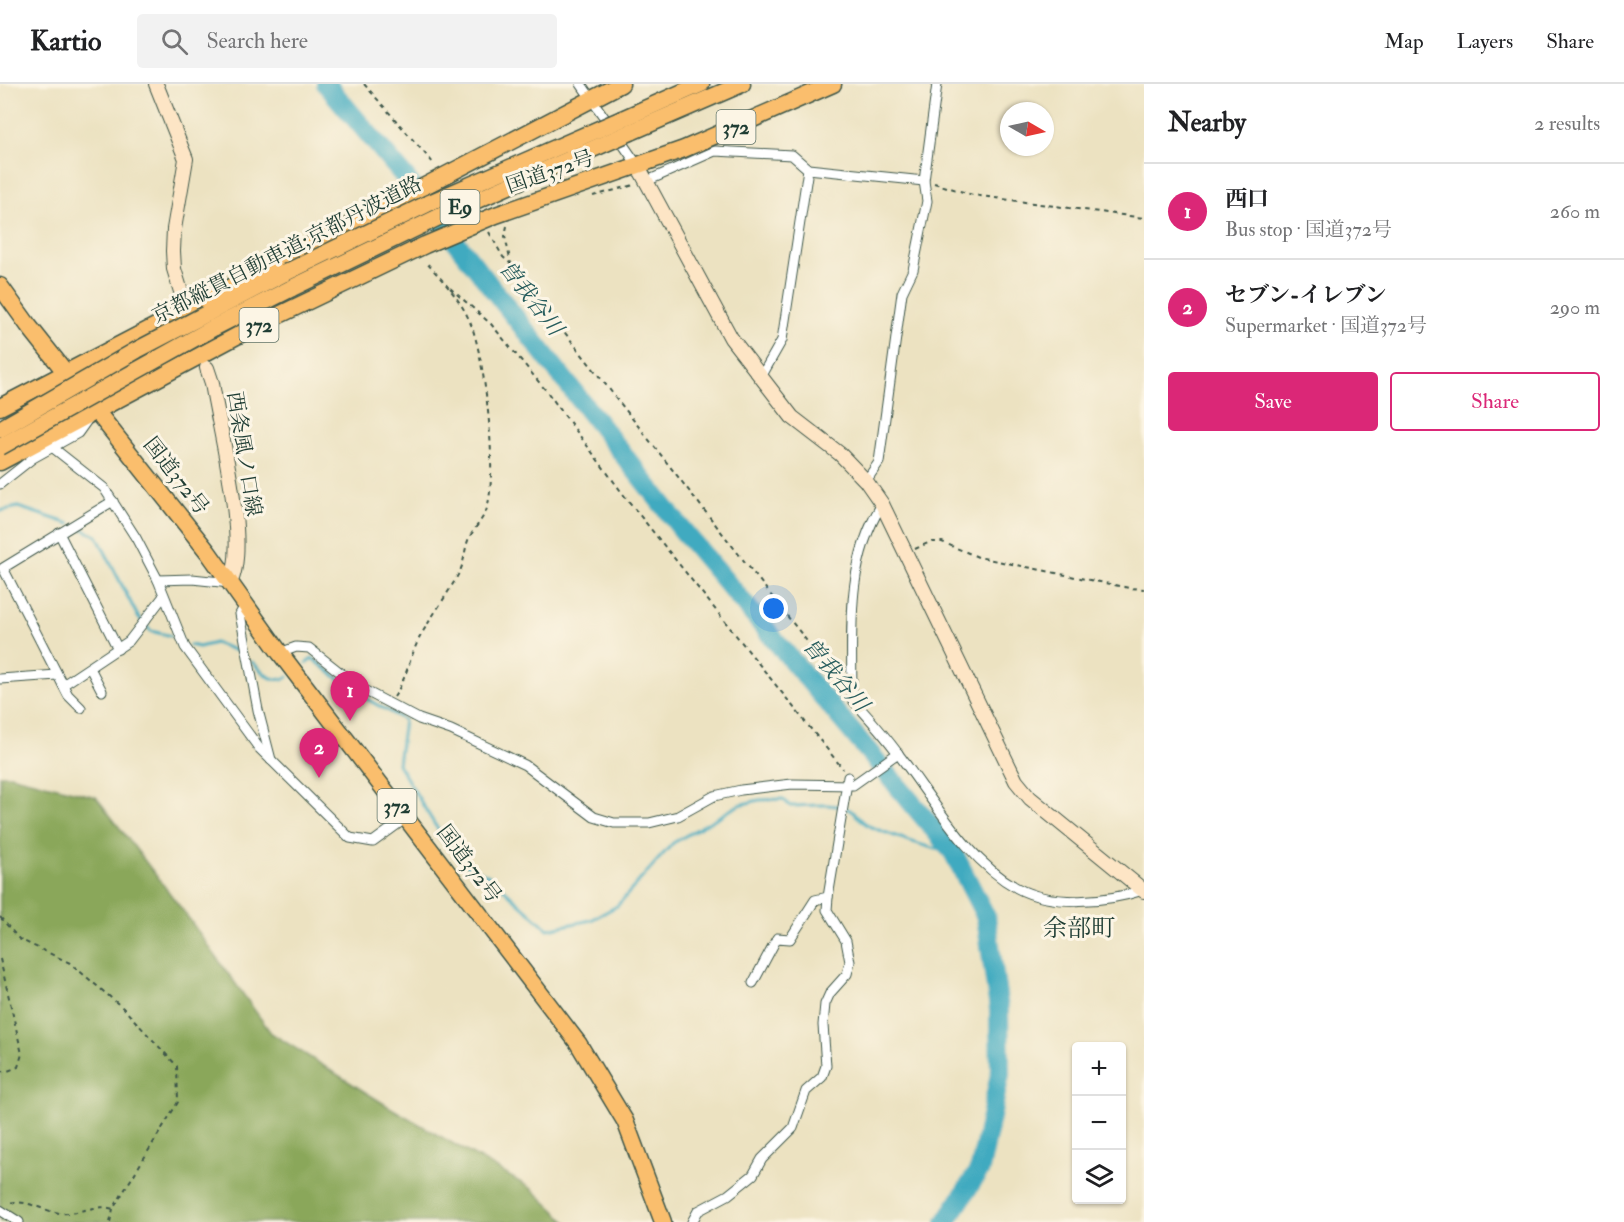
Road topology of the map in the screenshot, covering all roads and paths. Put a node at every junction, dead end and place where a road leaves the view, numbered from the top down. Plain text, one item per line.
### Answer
1 (156, 84) edge
2 (364, 84) edge
3 (581, 84) edge
4 (621, 84) edge
5 (701, 84) edge
6 (742, 84) edge
7 (833, 84) edge
8 (937, 84) edge
9 (591, 99) junction
10 (627, 125) junction
11 (638, 166) junction
12 (808, 169) junction
13 (443, 178) junction
14 (647, 181) junction
15 (924, 181) junction
16 (583, 191) junction
17 (1144, 218) edge
18 (502, 219) junction
19 (420, 248) junction
20 (0, 286) edge
21 (450, 288) junction
22 (182, 295) dead end
23 (189, 316) dead end
24 (209, 321) junction
25 (199, 345) dead end
26 (207, 368) dead end
27 (67, 372) junction
28 (761, 377) junction
29 (0, 407) edge
30 (95, 410) junction
31 (0, 429) edge
32 (0, 447) edge
33 (52, 447) junction
34 (0, 462) edge
35 (866, 481) junction
36 (0, 484) edge
37 (113, 501) junction
38 (882, 504) junction
39 (59, 533) junction
40 (907, 553) junction
41 (158, 580) junction
42 (230, 583) junction
43 (1144, 589) edge
44 (163, 597) junction
45 (246, 604) junction
46 (118, 649) junction
47 (280, 653) junction
48 (90, 668) junction
49 (57, 675) junction
50 (0, 679) edge
51 (63, 686) junction
52 (102, 691) dead end
53 (852, 699) junction
54 (389, 703) junction
55 (81, 708) dead end
56 (896, 756) junction
57 (271, 760) junction
58 (848, 786) junction
59 (406, 818) junction
60 (1144, 890) edge
61 (828, 897) junction
62 (0, 917) edge
63 (0, 960) edge
64 (753, 983) dead end
65 (0, 1070) edge
66 (0, 1204) edge
67 (113, 1209) junction
68 (0, 1210) edge
69 (19, 1222) edge
70 (110, 1222) edge
71 (663, 1222) edge
72 (692, 1222) edge

1 - 22 street
2 - 13 path
3 - 9 street
4 - 9 highway, 国道372号 / 372
5 - 10 highway, 京都縦貫自動車道;京都丹波道路 / E9
6 - 10 highway, 京都縦貫自動車道;京都丹波道路 / E9
7 - 11 highway, 国道372号 / 372
8 - 15 street
9 - 11 street
9 - 13 highway, 国道372号 / 372
10 - 24 highway, 京都縦貫自動車道;京都丹波道路 / E9, bridge
11 - 14 street
11 - 16 highway, 国道372号 / 372
12 - 14 street
12 - 15 street
12 - 28 street
13 - 27 highway, 国道372号 / 372
14 - 16 path
14 - 28 street
15 - 17 path
15 - 35 street
16 - 18 highway, 国道372号 / 372
18 - 19 highway, 国道372号 / 372
18 - 53 path
19 - 21 path
19 - 30 highway, 国道372号 / 372
20 - 27 highway
21 - 54 path
21 - 58 path
23 - 25 street
24 - 31 highway, 京都縦貫自動車道;京都丹波道路 / E9, bridge
24 - 32 highway, 京都縦貫自動車道;京都丹波道路 / E9, bridge
26 - 42 street, 西条風ノ口線
27 - 29 highway
27 - 30 highway, 国道372号 / 372
28 - 35 street
30 - 33 street
30 - 34 highway
30 - 42 highway, 国道372号 / 372
33 - 36 street
33 - 37 street
35 - 38 street
37 - 39 street
37 - 41 street
38 - 40 street
38 - 53 street
39 - 46 street
39 - 49 street
40 - 43 path
40 - 60 street
41 - 42 street
41 - 44 street
42 - 45 highway, 国道372号 / 372
44 - 46 street
44 - 57 street
45 - 47 highway, 国道372号 / 372
45 - 57 street
46 - 48 street
47 - 54 street
47 - 59 highway, 国道372号 / 372
48 - 51 street
48 - 52 street
49 - 50 street
49 - 51 street
51 - 55 street
53 - 56 street
54 - 58 street
56 - 58 street
56 - 60 street
57 - 59 street
58 - 61 street
59 - 71 highway, 国道372号 / 372
61 - 64 street
61 - 72 street
62 - 67 path
63 - 65 path
66 - 67 path
67 - 70 path
68 - 69 street

